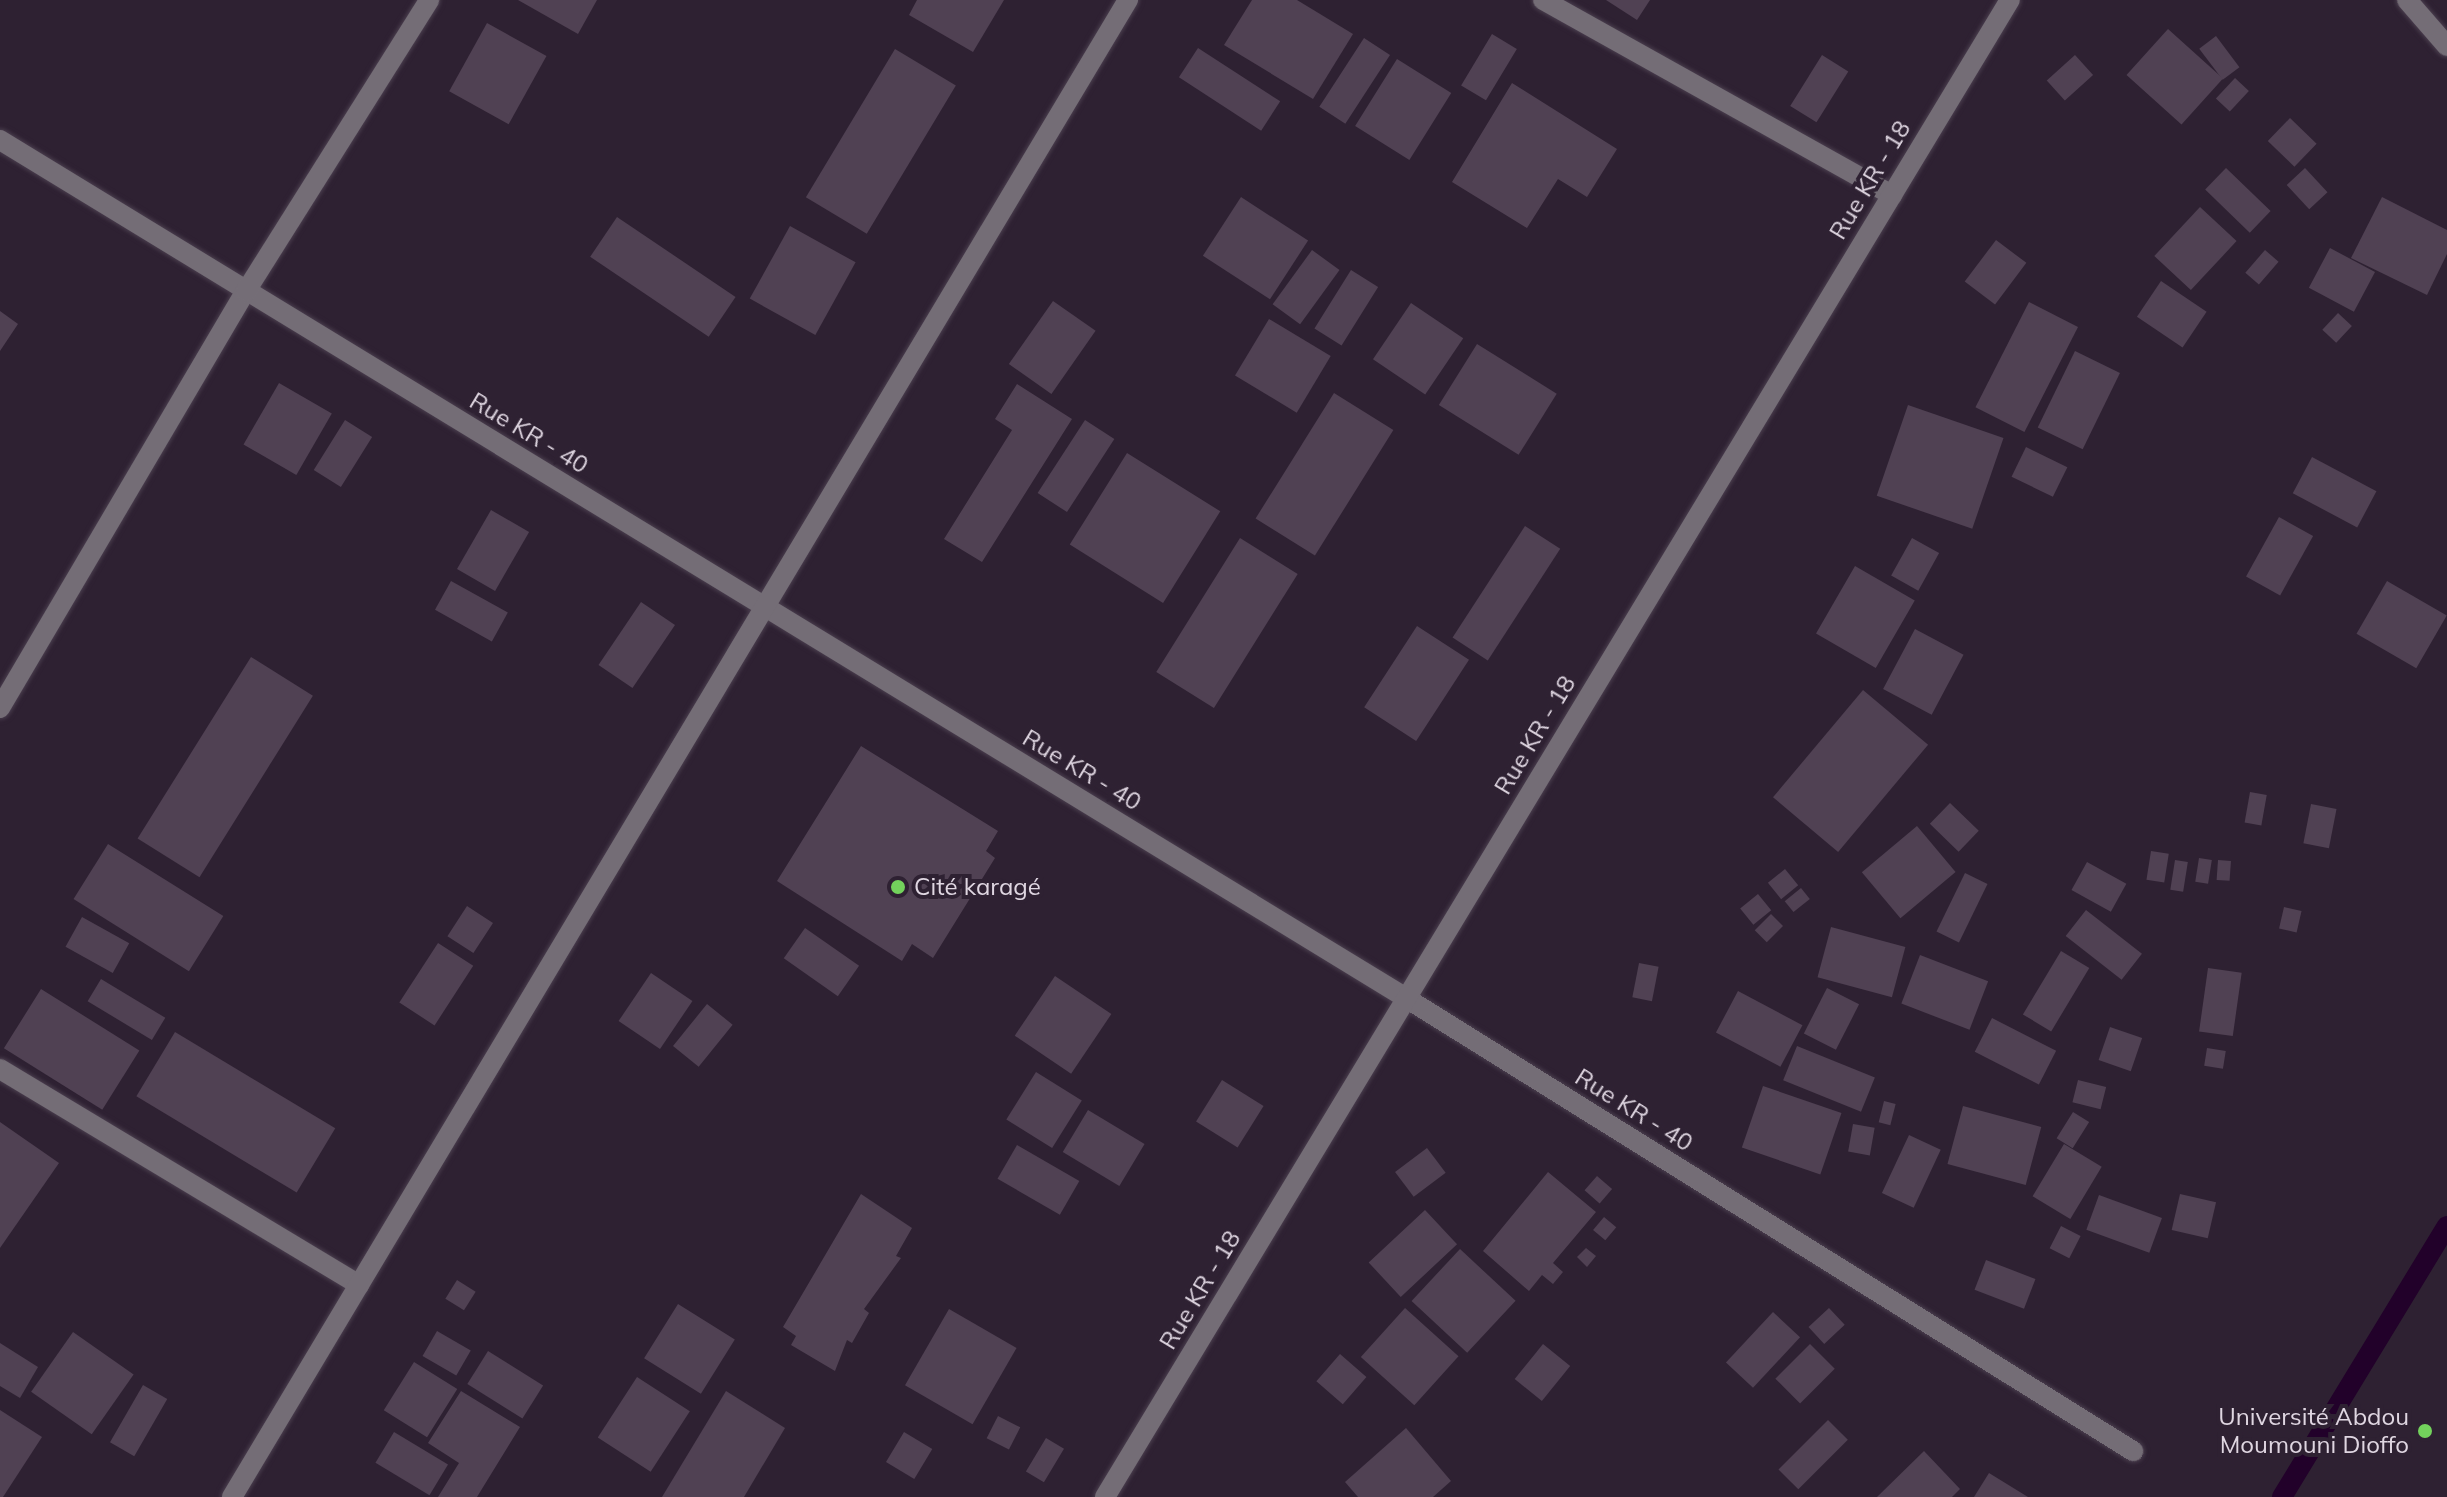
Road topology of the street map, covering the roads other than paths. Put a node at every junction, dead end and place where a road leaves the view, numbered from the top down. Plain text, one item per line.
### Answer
1 (429, 0) edge
2 (1128, 0) edge
3 (1543, 0) edge
4 (2010, 0) edge
5 (2407, 0) edge
6 (2447, 46) edge
7 (0, 140) edge
8 (1892, 195) junction
9 (246, 291) junction
10 (764, 607) junction
11 (0, 708) edge
12 (1406, 998) junction
13 (0, 1069) edge
14 (359, 1285) junction
15 (2133, 1451) dead end
16 (232, 1497) edge
17 (1105, 1497) edge

1 - 9 street
2 - 10 street
3 - 8 street
4 - 8 street, Rue KR - 18
5 - 6 street
7 - 9 street, Rue KR - 40
8 - 12 street, Rue KR - 18
9 - 10 street, Rue KR - 40
9 - 11 street
10 - 12 street, Rue KR - 40
10 - 14 street
12 - 15 street, Rue KR - 40
12 - 17 street, Rue KR - 18
13 - 14 street
14 - 16 street

